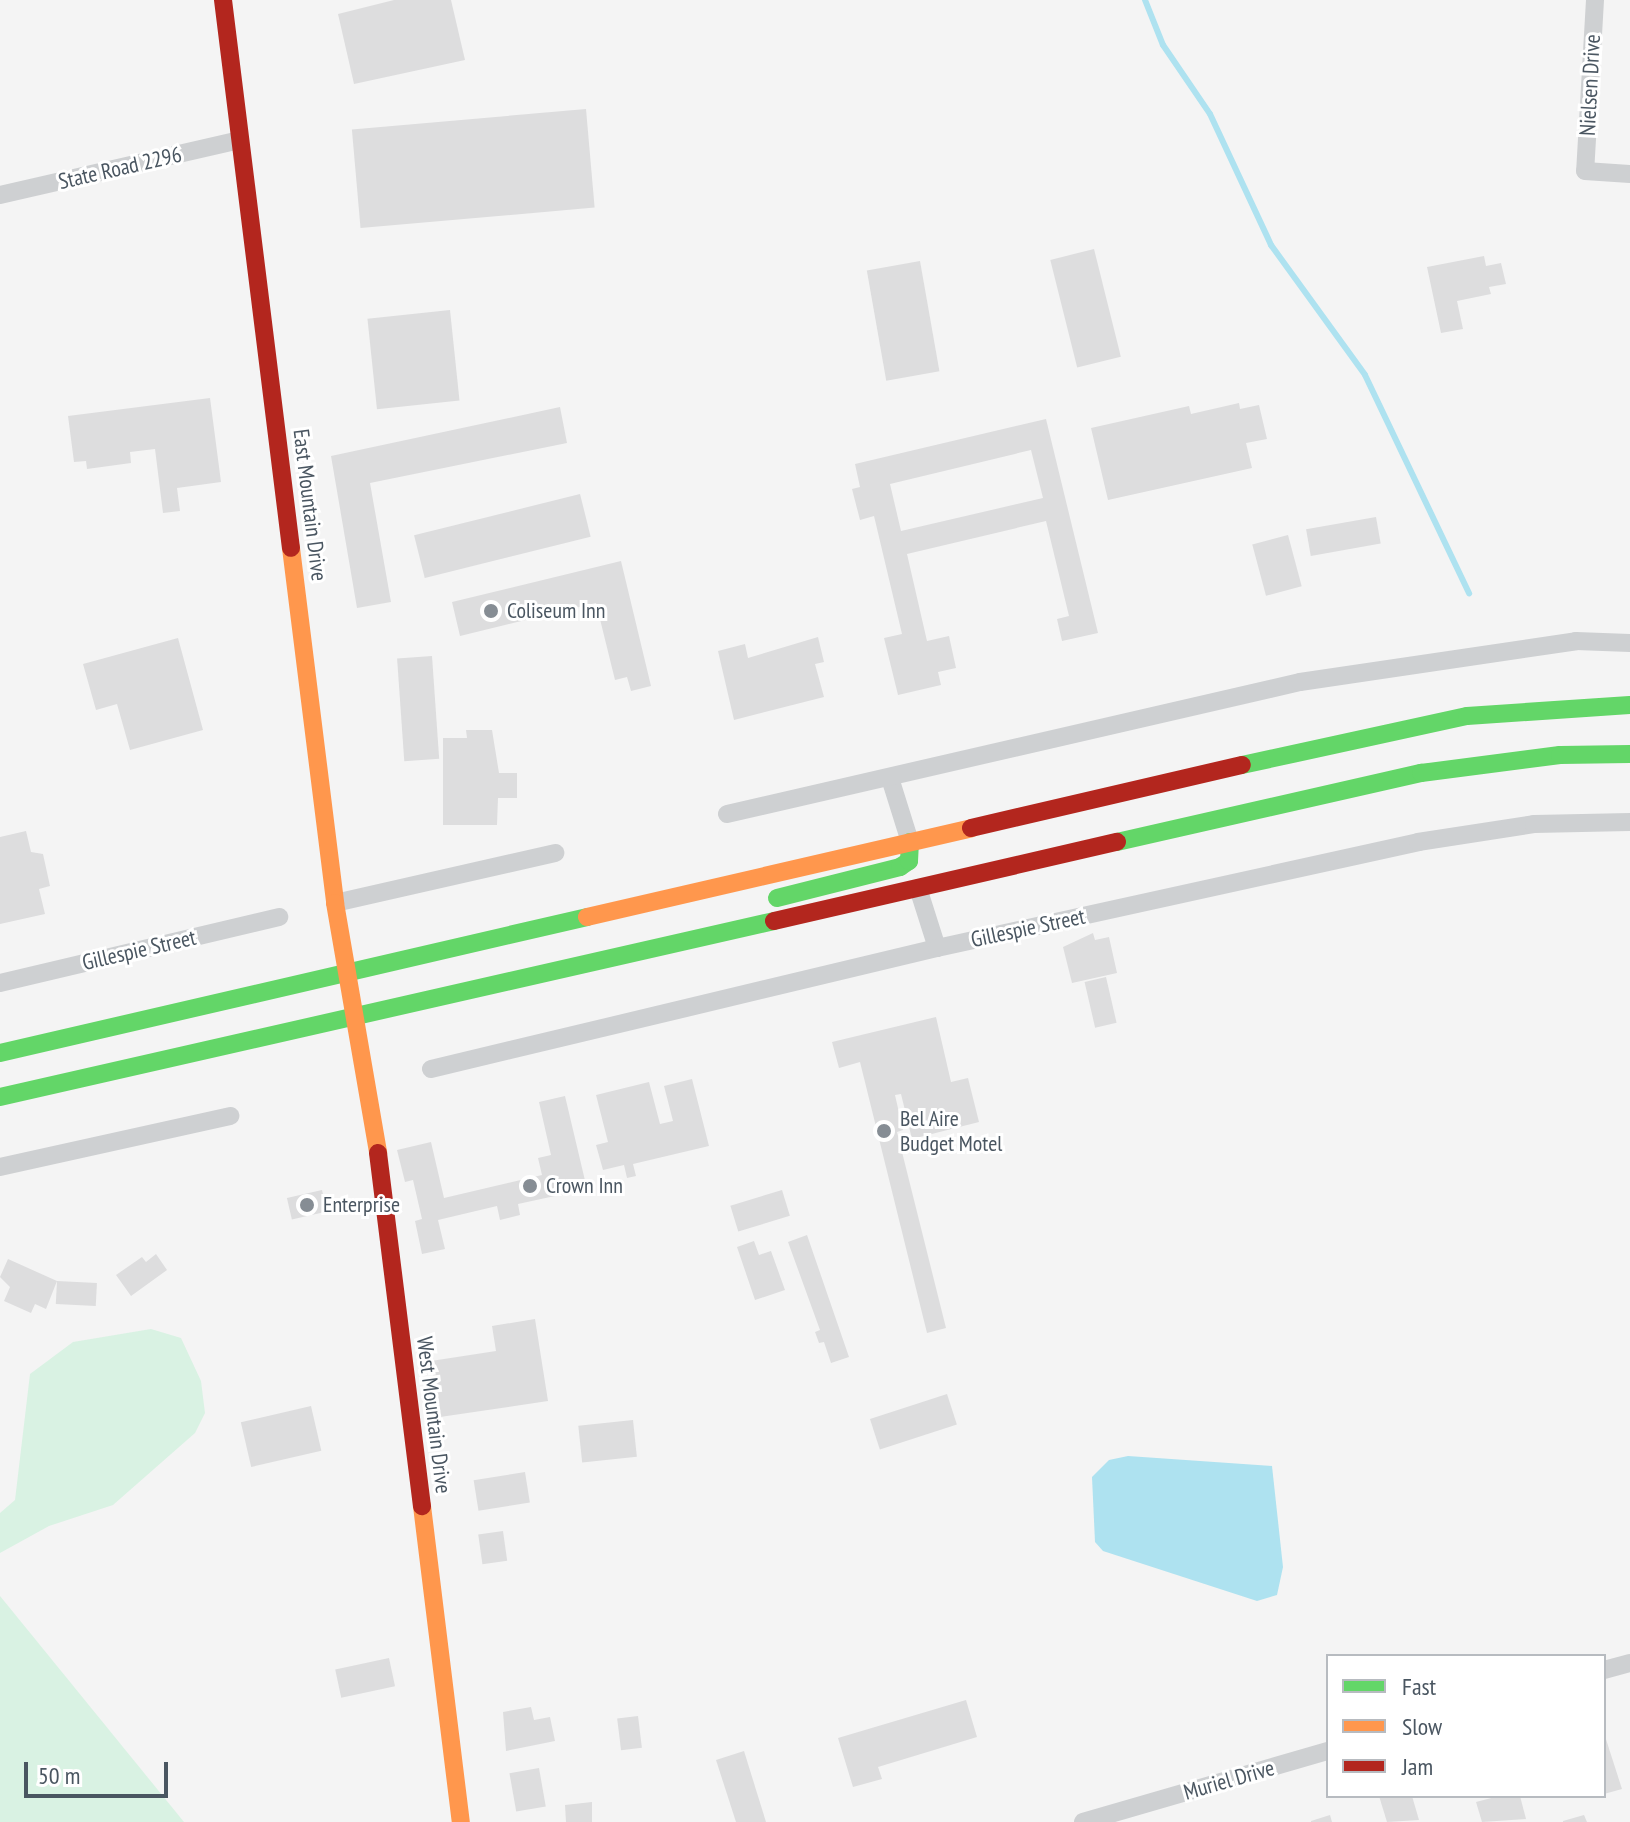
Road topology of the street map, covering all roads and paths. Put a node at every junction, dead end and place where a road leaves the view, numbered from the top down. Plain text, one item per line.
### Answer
1 (223, 0) edge
2 (1595, 0) edge
3 (240, 140) junction
4 (1630, 174) edge
5 (0, 195) edge
6 (1630, 643) edge
7 (1630, 705) edge
8 (1630, 754) edge
9 (890, 778) junction
10 (727, 814) dead end
11 (1630, 822) edge
12 (910, 842) junction
13 (555, 853) dead end
14 (918, 888) junction
15 (335, 903) junction
16 (279, 917) dead end
17 (937, 948) junction
18 (574, 965) junction
19 (349, 975) junction
20 (0, 983) edge
21 (356, 1015) junction
22 (0, 1053) edge
23 (431, 1069) dead end
24 (0, 1097) edge
25 (230, 1116) dead end
26 (0, 1167) edge
27 (1630, 1663) edge
28 (1606, 1669) edge
29 (1326, 1752) edge
30 (461, 1822) edge
31 (1083, 1822) edge

1 - 3 main road, East Mountain Drive
2 - 4 street, Nielsen Drive
3 - 5 street, State Road 2296
3 - 15 main road, East Mountain Drive
6 - 9 street
7 - 12 main road
8 - 14 main road
9 - 10 street
9 - 12 street
11 - 17 street, Gillespie Street
12 - 18 main road
12 - 19 main road
13 - 15 street
14 - 17 street
14 - 18 main road
15 - 19 main road, East Mountain Drive
16 - 20 street, Gillespie Street
17 - 23 street, Gillespie Street
18 - 21 main road
19 - 21 main road, East Mountain Drive
19 - 22 main road
21 - 24 main road
21 - 30 main road, West Mountain Drive
25 - 26 street
27 - 28 street
29 - 31 street, Muriel Drive

